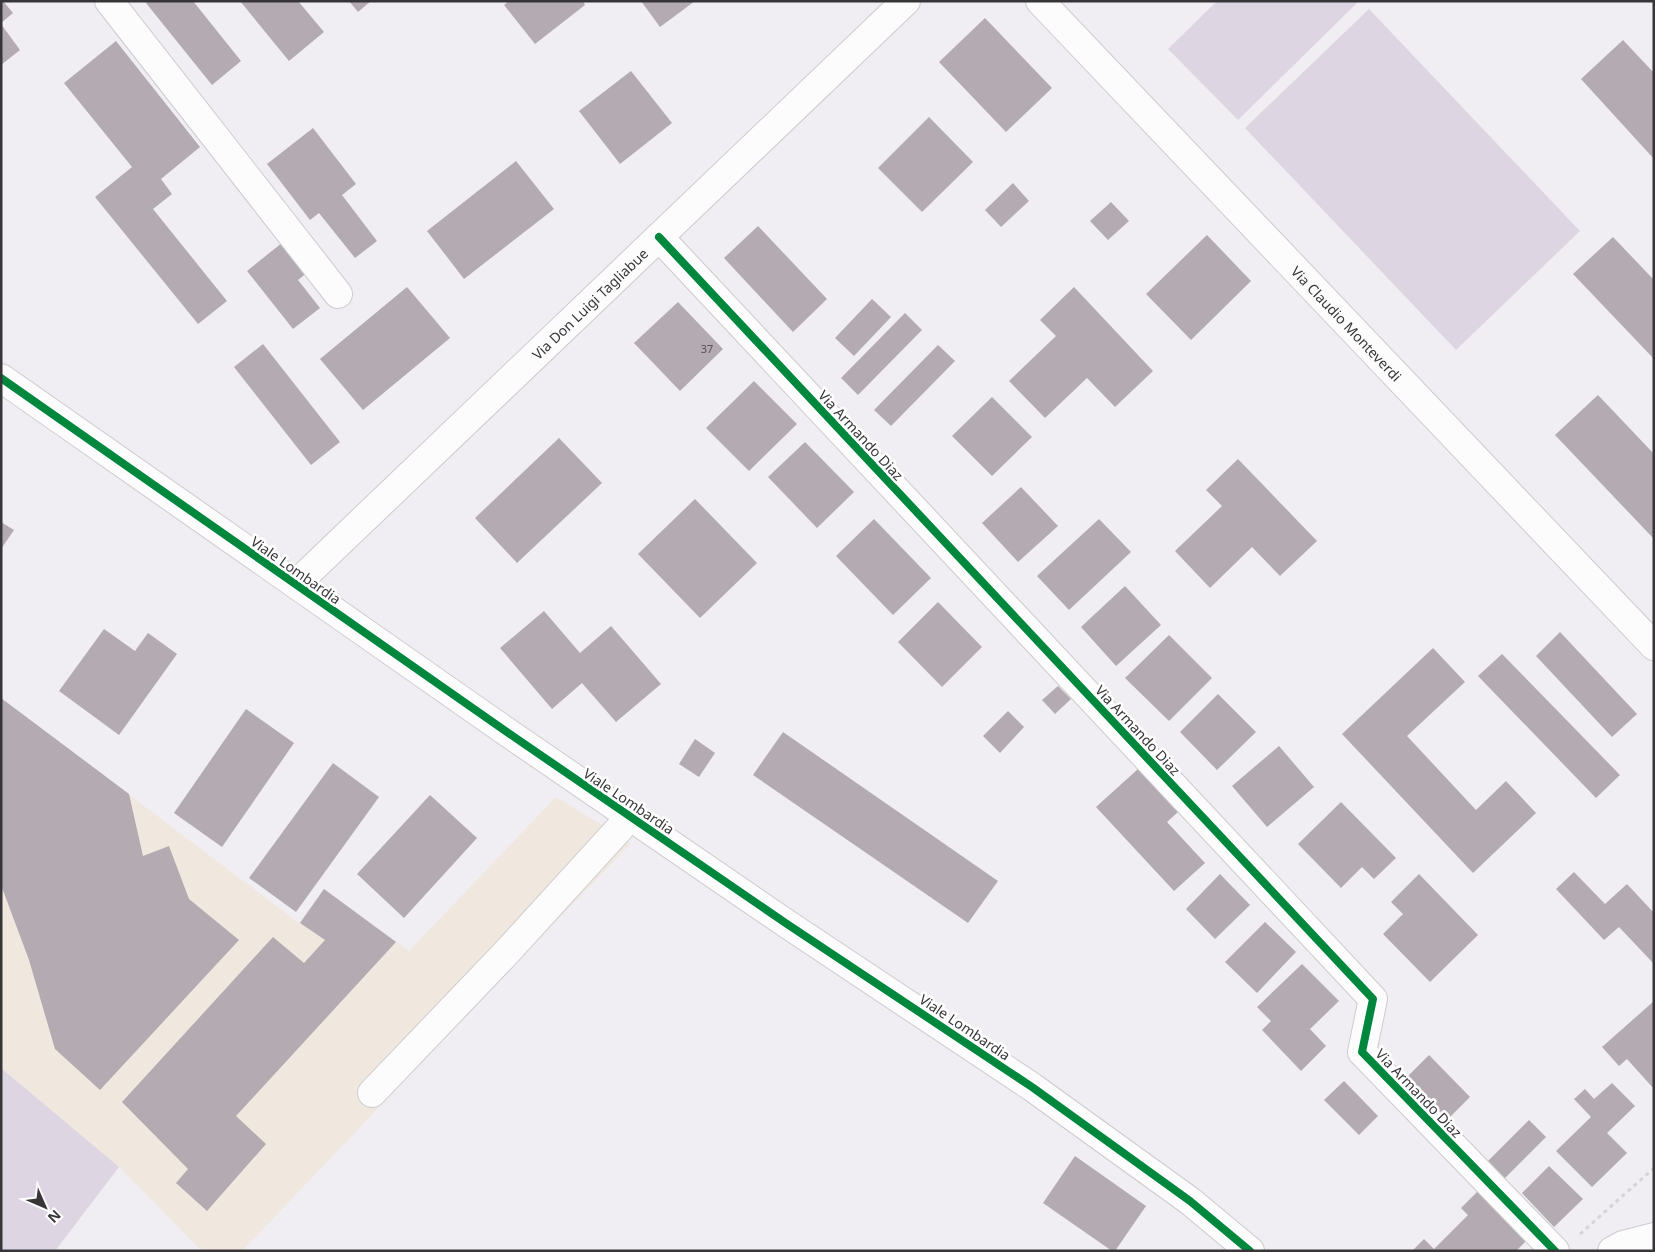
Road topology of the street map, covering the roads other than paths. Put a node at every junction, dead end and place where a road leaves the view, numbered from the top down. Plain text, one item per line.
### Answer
1 (109, 1) edge
2 (906, 1) edge
3 (1040, 1) edge
4 (659, 237) junction
5 (338, 294) dead end
6 (1, 378) edge
7 (296, 584) junction
8 (1654, 646) edge
9 (630, 817) junction
10 (372, 1093) dead end
11 (1654, 1237) edge
12 (1565, 1244) edge
13 (1246, 1249) edge
14 (1612, 1251) edge

1 - 5 street
2 - 4 street, Via Don Luigi Tagliabue
3 - 8 street, Via Claudio Monteverdi
4 - 7 street, Via Don Luigi Tagliabue
4 - 12 street, Via Armando Diaz
6 - 7 street, Viale Lombardia
7 - 9 street, Viale Lombardia
9 - 10 street
9 - 13 street, Viale Lombardia
11 - 14 street

